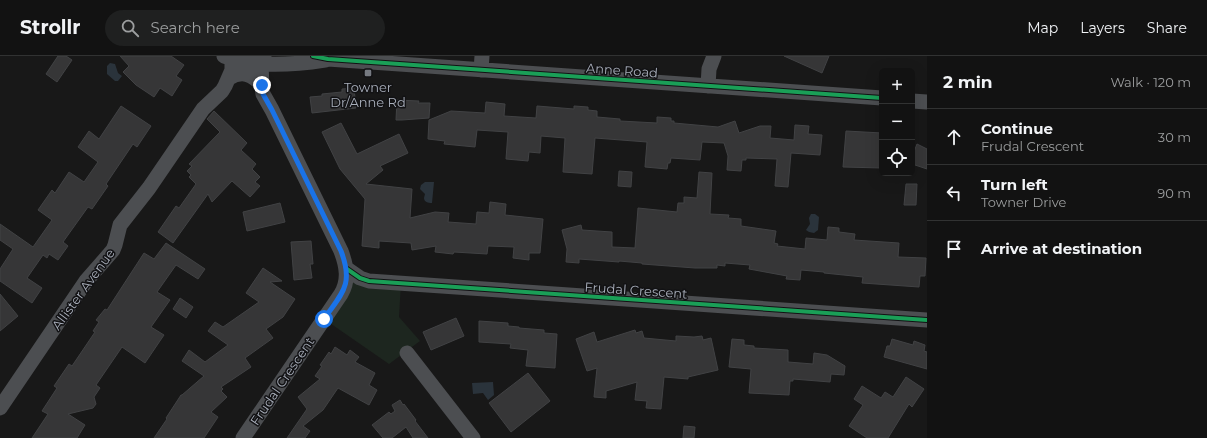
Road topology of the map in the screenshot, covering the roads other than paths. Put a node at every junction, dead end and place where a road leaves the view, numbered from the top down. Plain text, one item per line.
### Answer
1 (313, 56) edge
2 (714, 56) edge
3 (228, 57) edge
4 (267, 60) edge
5 (328, 60) junction
6 (482, 63) edge
7 (229, 78) junction
8 (262, 85) junction
9 (708, 86) junction
10 (879, 98) edge
11 (915, 100) edge
12 (927, 102) edge
13 (203, 109) junction
14 (272, 110) junction
15 (347, 269) junction
16 (927, 320) edge
17 (407, 353) dead end
18 (0, 408) edge
19 (243, 438) edge
20 (473, 438) edge

1 - 5 street, Anne Road
2 - 9 street
3 - 4 street, Anne Road
3 - 7 street, Allister Avenue
3 - 13 street, Allister Avenue
4 - 5 street, Anne Road
4 - 8 street
4 - 14 street
5 - 6 street, Anne Road
6 - 9 street, Anne Road
7 - 8 street
7 - 13 street, Allister Avenue
8 - 14 street
9 - 10 street, Anne Road
11 - 12 street
13 - 18 street, Allister Avenue
14 - 15 street
15 - 16 street, Frudal Crescent
15 - 19 street, Frudal Crescent
17 - 20 street

